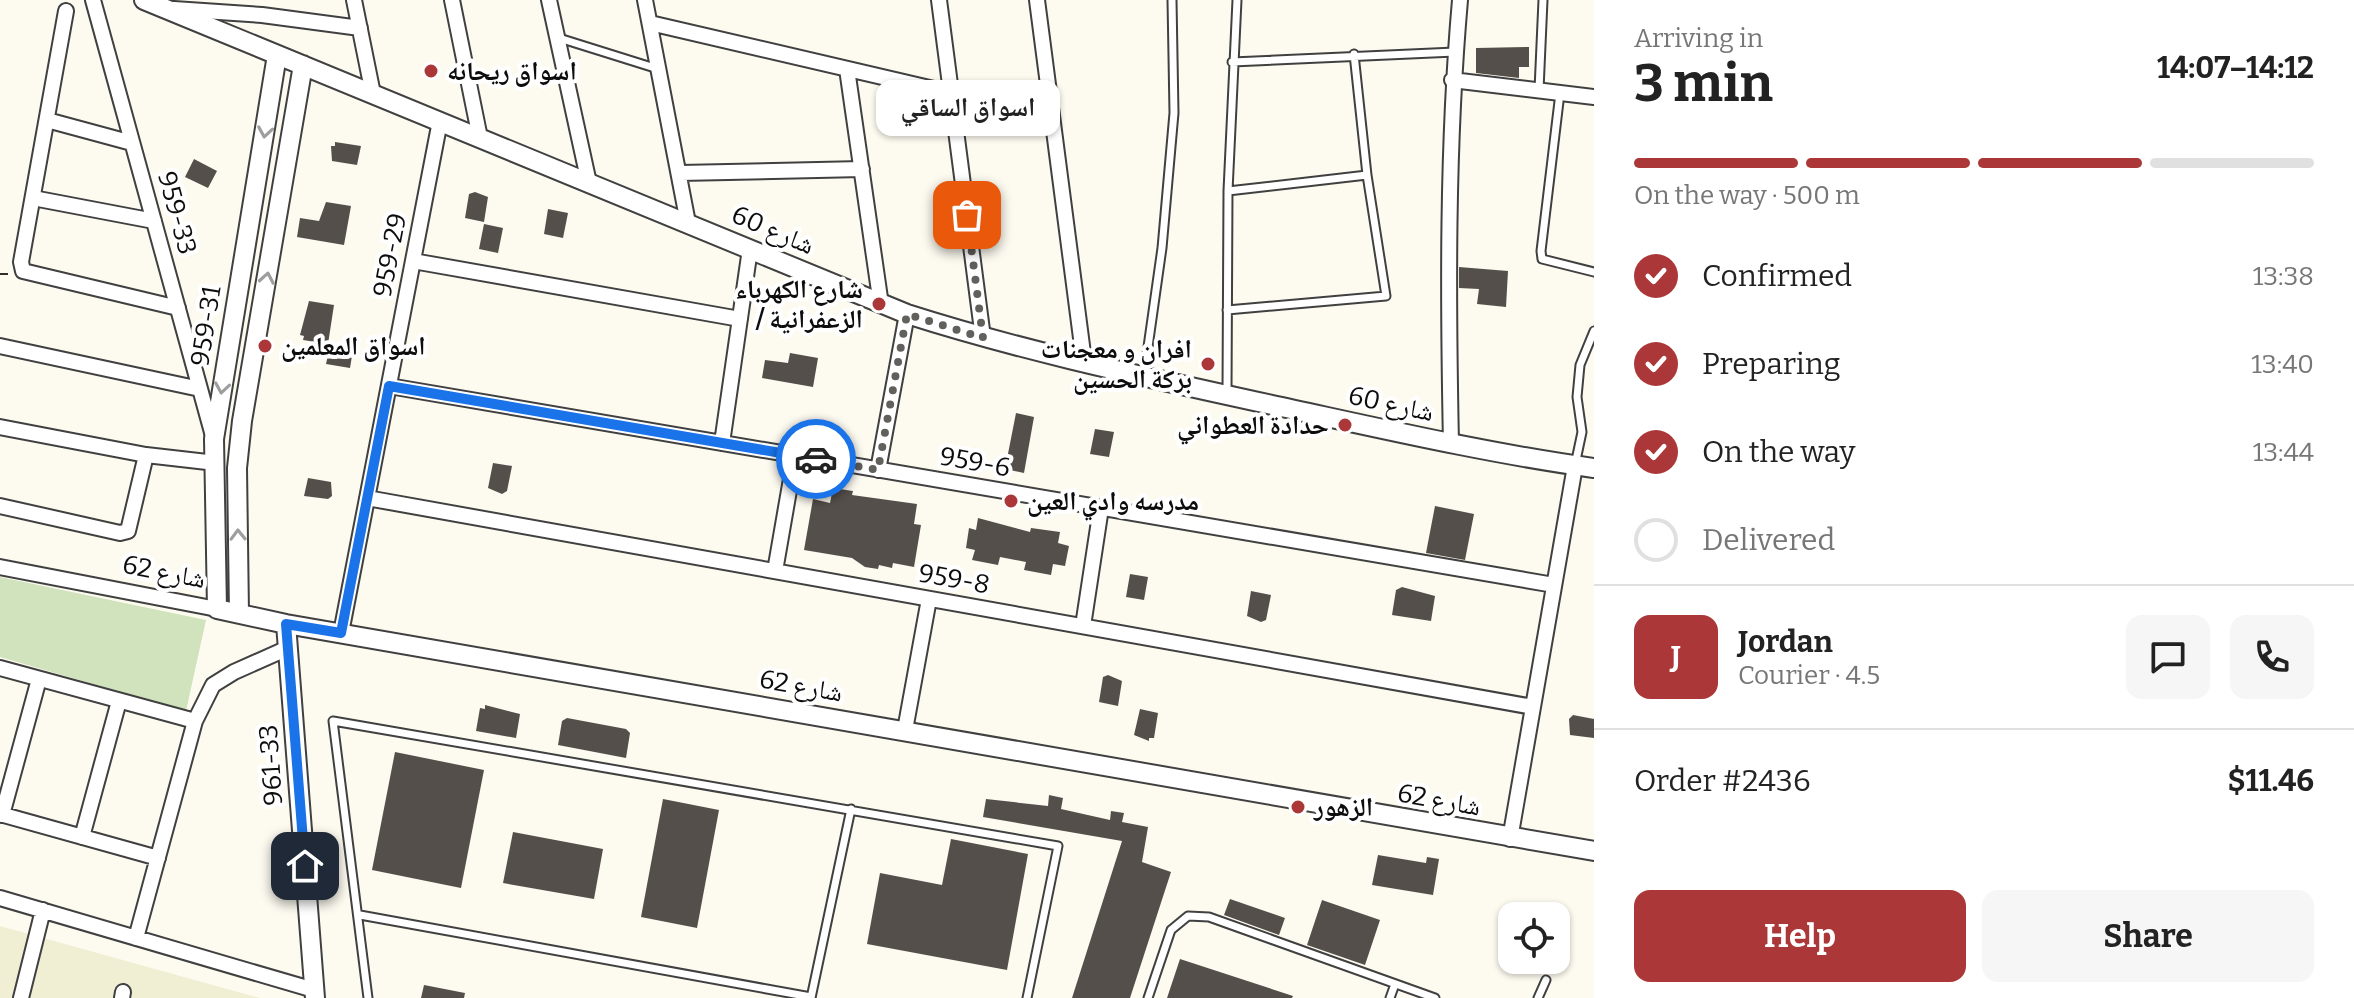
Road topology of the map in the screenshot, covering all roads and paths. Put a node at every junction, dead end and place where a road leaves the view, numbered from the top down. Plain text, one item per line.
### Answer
1 (93, 0) edge
2 (144, 0) edge
3 (354, 0) edge
4 (452, 0) edge
5 (549, 0) edge
6 (645, 0) edge
7 (939, 0) edge
8 (1037, 0) edge
9 (1172, 0) edge
10 (1237, 0) edge
11 (1460, 0) edge
12 (1543, 0) edge
13 (164, 8) junction
14 (66, 11) dead end
15 (650, 23) junction
16 (360, 28) junction
17 (557, 38) junction
18 (1455, 52) junction
19 (1354, 54) junction
20 (277, 55) junction
21 (1232, 62) junction
22 (303, 65) junction
23 (659, 69) junction
24 (847, 69) junction
25 (1452, 80) junction
26 (1539, 90) junction
27 (951, 93) junction
28 (1560, 93) junction
29 (373, 94) junction
30 (1594, 97) edge
31 (47, 120) junction
32 (440, 121) junction
33 (480, 138) junction
34 (132, 143) junction
35 (862, 169) junction
36 (680, 173) junction
37 (1367, 175) junction
38 (589, 183) junction
39 (1228, 191) junction
40 (33, 198) junction
41 (154, 221) junction
42 (688, 223) junction
43 (750, 249) junction
44 (413, 261) junction
45 (1594, 272) edge
46 (881, 305) junction
47 (178, 308) junction
48 (1227, 310) junction
49 (907, 314) junction
50 (740, 319) junction
51 (1594, 331) edge
52 (983, 338) junction
53 (0, 346) edge
54 (1084, 361) junction
55 (1144, 375) junction
56 (389, 386) junction
57 (200, 389) junction
58 (1227, 394) junction
59 (0, 427) edge
60 (214, 439) junction
61 (722, 443) junction
62 (1451, 444) junction
63 (146, 455) junction
64 (795, 456) junction
65 (216, 463) junction
66 (1585, 467) edge
67 (878, 470) junction
68 (367, 498) junction
69 (0, 506) edge
70 (1101, 508) junction
71 (0, 567) edge
72 (775, 571) junction
73 (1554, 585) junction
74 (929, 599) junction
75 (217, 609) junction
76 (239, 613) junction
77 (286, 624) junction
78 (1083, 626) junction
79 (341, 633) junction
80 (288, 648) junction
81 (0, 668) edge
82 (39, 679) junction
83 (119, 701) junction
84 (1533, 707) junction
85 (195, 721) junction
86 (905, 730) junction
87 (851, 809) junction
88 (1, 815) edge
89 (82, 837) junction
90 (1510, 839) junction
91 (1594, 851) edge
92 (158, 858) junction
93 (0, 898) edge
94 (43, 910) junction
95 (360, 915) junction
96 (136, 938) junction
97 (1546, 980) dead end
98 (1395, 984) junction
99 (315, 994) edge
100 (21, 998) edge
101 (368, 998) edge
102 (811, 998) edge
103 (1027, 998) edge
104 (1148, 998) edge
105 (1390, 998) edge
106 (1435, 998) edge
107 (1538, 998) edge

1 - 34 street, 959-33
2 - 13 street, شارع 60
3 - 16 street
4 - 33 street
5 - 17 street
6 - 15 street
7 - 27 street
8 - 54 street
9 - 55 lane
10 - 21 lane
11 - 18 street
12 - 26 lane
13 - 16 street
13 - 20 street, شارع 60
14 - 31 street
15 - 23 street
15 - 24 street
16 - 29 street
17 - 23 lane
17 - 38 street
18 - 19 lane
18 - 25 street
19 - 21 lane
19 - 37 lane
20 - 22 street, شارع 60
20 -> 60 street, 959-31
21 - 39 lane
22 - 29 street, شارع 60
76 -> 22 street, 959-31
23 - 36 street
24 - 27 street
24 - 35 street
25 - 26 street
25 - 62 street
26 - 28 street
27 - 52 street
28 - 30 street
28 - 45 lane
29 - 32 street, شارع 60
31 - 34 street
31 - 40 street
32 - 33 street, شارع 60
32 - 44 street, 959-29
33 - 38 street, شارع 60
34 - 41 street, 959-33
35 - 36 street
35 - 46 street
36 - 42 street
37 - 39 lane
37 - 48 lane
38 - 42 street, شارع 60
39 - 48 lane
40 - 41 street
40 - 47 street
41 - 47 street, 959-33
42 - 43 street, شارع 60
43 - 46 street, شارع 60
43 - 50 street
44 - 50 street
44 - 56 street, 959-29
46 - 49 street, شارع 60
47 - 57 street, 959-33
48 - 58 lane
49 - 52 street, شارع 60
49 - 67 street
50 - 61 street
51 - 66 lane
52 - 54 street, شارع 60
53 - 57 street
54 - 55 street, شارع 60
55 - 58 street, شارع 60
56 - 61 street, 959-6
56 - 68 street, 959-29
57 - 60 street, 959-33
58 - 62 street, شارع 60
59 - 63 street
60 - 65 street, 959-31
61 - 64 street, 959-6
62 - 66 street, شارع 60
63 - 65 street
63 - 69 street
64 - 67 street, 959-6
64 - 72 street
65 - 75 street, 959-31
66 - 73 street
67 - 70 street, 959-6
68 - 72 street, 959-8
68 - 79 street, 959-29
70 - 73 street, 959-6
70 - 78 street
71 - 75 street, شارع 62
72 - 74 street, 959-8
73 - 84 street
74 - 78 street, 959-8
74 - 86 street
75 - 76 street, شارع 62
76 - 77 street, شارع 62
77 - 79 street, شارع 62
77 - 80 street, 961-33
78 - 84 street, 959-8
79 - 86 street, شارع 62
80 - 85 street
80 - 99 street, 961-33
81 - 82 street
82 - 83 street
82 - 88 street
83 - 85 street
83 - 89 street
84 - 90 street
85 - 92 street
86 - 90 street, شارع 62
87 - 95 lane
87 - 102 lane
87 - 103 lane
88 - 89 street
89 - 92 street
90 - 91 street, شارع 62
92 - 96 street
93 - 94 street
94 - 96 street
94 - 100 street
95 - 101 lane
95 - 102 lane
96 - 99 street
97 - 107 lane
98 - 104 lane
98 - 105 lane
98 - 106 lane

